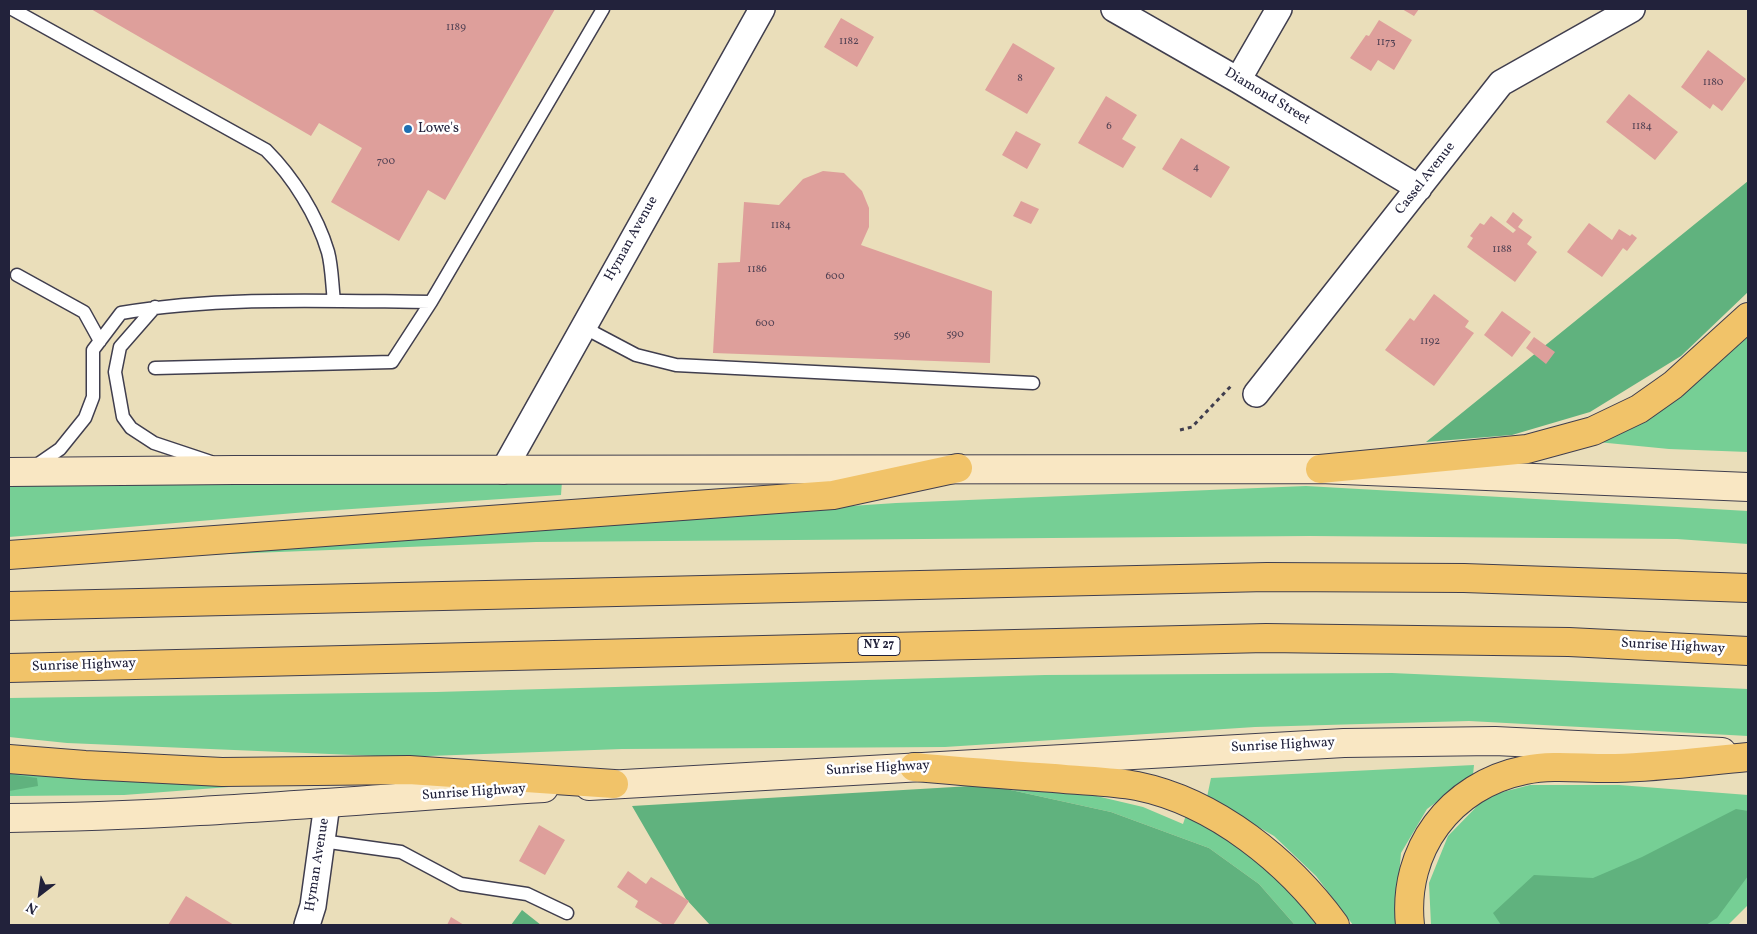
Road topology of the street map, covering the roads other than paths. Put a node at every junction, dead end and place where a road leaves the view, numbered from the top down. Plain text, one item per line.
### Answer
1 (12, 9) edge
2 (603, 9) edge
3 (762, 9) edge
4 (1114, 9) edge
5 (1279, 9) edge
6 (1632, 9) edge
7 (1238, 80) junction
8 (1419, 188) junction
9 (17, 275) dead end
10 (334, 301) junction
11 (431, 302) junction
12 (155, 307) junction
13 (1748, 317) edge
14 (582, 327) junction
15 (100, 341) junction
16 (155, 368) dead end
17 (1033, 383) dead end
18 (1256, 394) road end
19 (958, 468) junction
20 (1320, 469) junction
21 (234, 470) junction
22 (503, 471) junction
23 (17, 472) edge
24 (1748, 487) edge
25 (9, 555) edge
26 (1748, 588) edge
27 (9, 606) edge
28 (1748, 651) edge
29 (9, 668) edge
30 (1748, 755) edge
31 (9, 759) edge
32 (914, 767) junction
33 (614, 784) junction
34 (327, 804) junction
35 (9, 818) edge
36 (322, 841) junction
37 (567, 913) dead end
38 (307, 925) edge
39 (1335, 925) edge
40 (1410, 925) edge

1 - 10 lane
2 - 11 lane
3 - 14 street, Hyman Avenue
4 - 7 street, Diamond Street
5 - 7 street
6 - 8 street, Cassel Avenue
7 - 8 street, Diamond Street
8 - 18 street, Cassel Avenue
9 - 15 lane
10 - 11 lane
10 - 12 lane
11 - 16 lane
12 - 15 lane
12 - 21 lane
13 - 20 highway
14 - 17 lane
14 - 22 street, Hyman Avenue
15 - 23 lane
19 - 20 main road
19 - 22 main road
19 - 25 highway
20 - 24 main road
21 - 22 main road
21 - 23 main road
26 - 27 highway
28 - 29 highway, Sunrise Highway / NY 27
30 - 32 main road, Sunrise Highway
30 - 40 highway
31 - 33 highway
32 - 33 main road, Sunrise Highway
32 - 39 highway
33 - 34 main road, Sunrise Highway
34 - 35 main road, Sunrise Highway
34 - 36 street, Hyman Avenue
36 - 37 lane
36 - 38 street, Hyman Avenue

